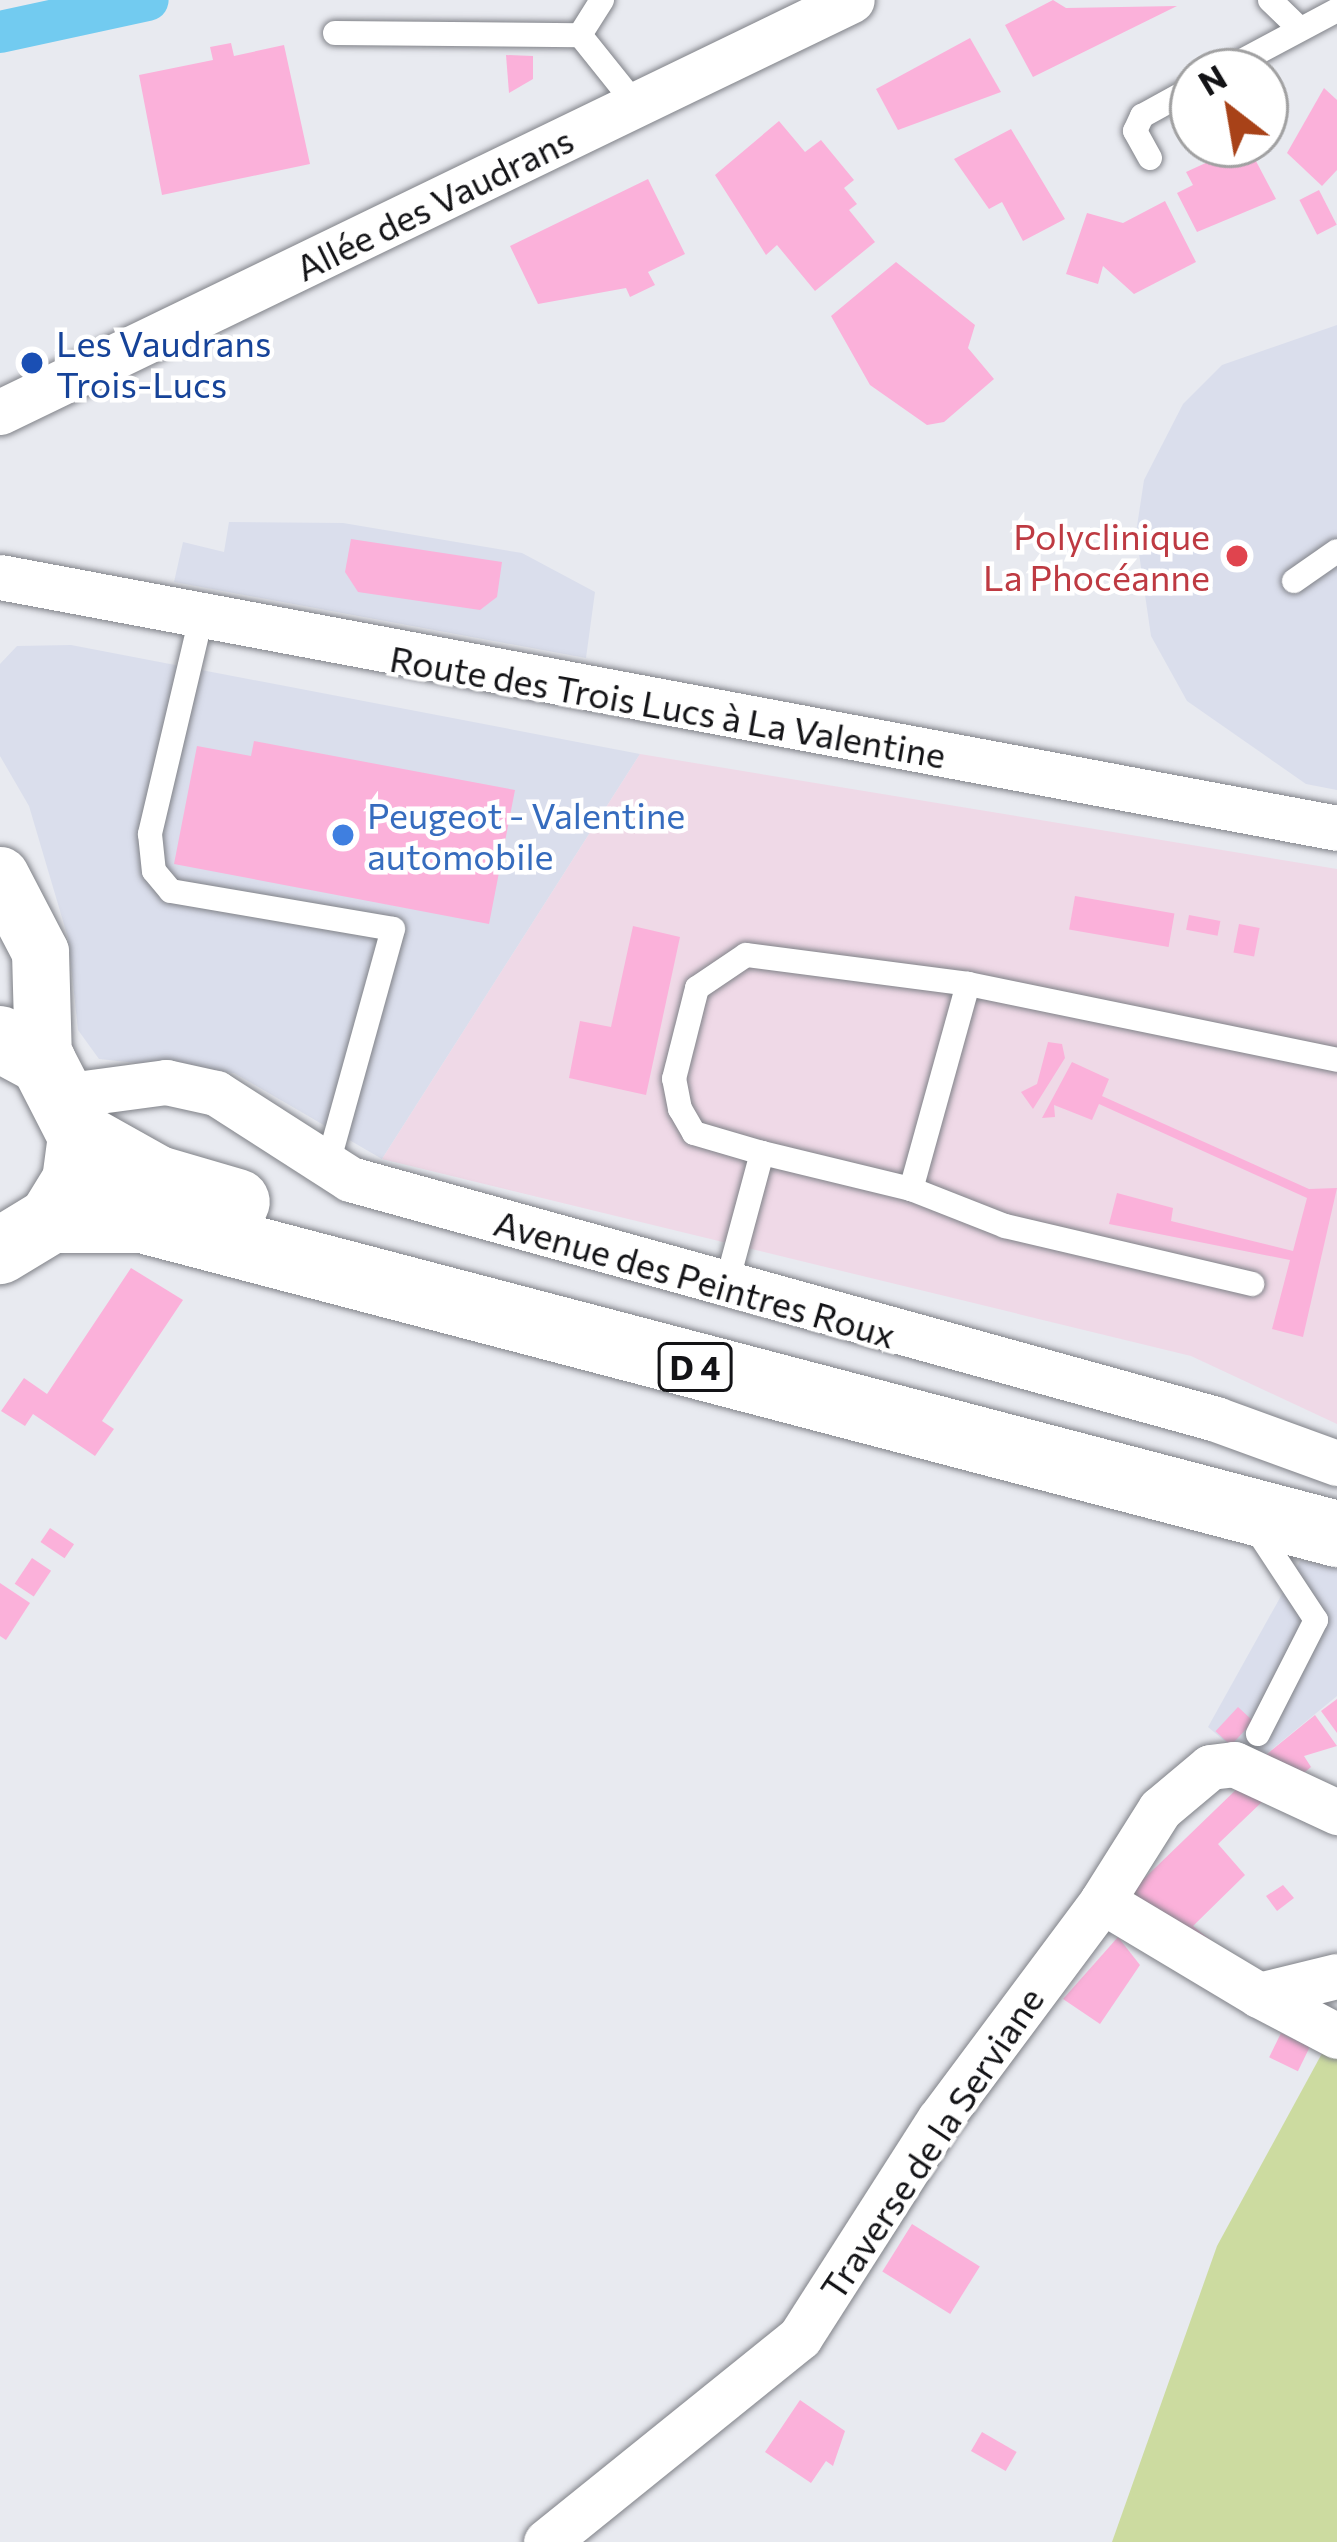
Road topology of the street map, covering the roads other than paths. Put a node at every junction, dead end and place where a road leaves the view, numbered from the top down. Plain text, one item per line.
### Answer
1 (602, 0) edge
2 (852, 0) edge
3 (1270, 0) edge
4 (1337, 10) edge
5 (1300, 28) junction
6 (335, 33) dead end
7 (580, 35) junction
8 (1265, 48) edge
9 (1169, 101) edge
10 (636, 105) junction
11 (1150, 158) dead end
12 (5, 412) edge
13 (1337, 551) edge
14 (0, 577) edge
15 (1294, 581) dead end
16 (200, 622) junction
17 (1337, 828) edge
18 (3, 881) edge
19 (0, 971) edge
20 (968, 984) junction
21 (1337, 1060) edge
22 (48, 1083) edge
23 (762, 1153) junction
24 (327, 1168) junction
25 (911, 1190) junction
26 (26, 1236) edge
27 (1252, 1284) dead end
28 (725, 1290) junction
29 (1337, 1463) edge
30 (1337, 1491) edge
31 (1246, 1510) junction
32 (1337, 1534) edge
33 (1258, 1734) dead end
34 (1337, 1812) edge
35 (1102, 1901) junction
36 (1337, 1976) edge
37 (1259, 1995) junction
38 (1337, 2036) edge
39 (546, 2542) edge

1 - 7 lane
2 - 10 street, Allée des Vaudrans
3 - 5 lane
4 - 5 lane
5 - 8 lane
6 - 7 lane
7 - 10 lane
9 - 11 lane
10 - 12 street, Allée des Vaudrans
13 - 15 lane
14 - 16 street, Route des Trois Lucs à La Valentine
16 - 17 street, Route des Trois Lucs à La Valentine
16 - 24 lane
18 - 19 street
18 - 22 street
20 - 21 lane
20 - 23 lane
20 - 25 lane
22 - 24 street, Avenue des Peintres Roux
22 - 26 main road
22 - 30 main road, Avenue des Peintres Roux / D 4
23 - 25 lane
23 - 28 lane
24 - 28 street, Avenue des Peintres Roux
25 - 27 lane
26 - 31 main road, D 4
28 - 29 street, Avenue des Peintres Roux
31 - 32 main road, D 4
31 - 33 lane
34 - 35 street, Traverse de la Serviane
35 - 37 street
35 - 39 street, Traverse de la Serviane
36 - 37 street
37 - 38 street

